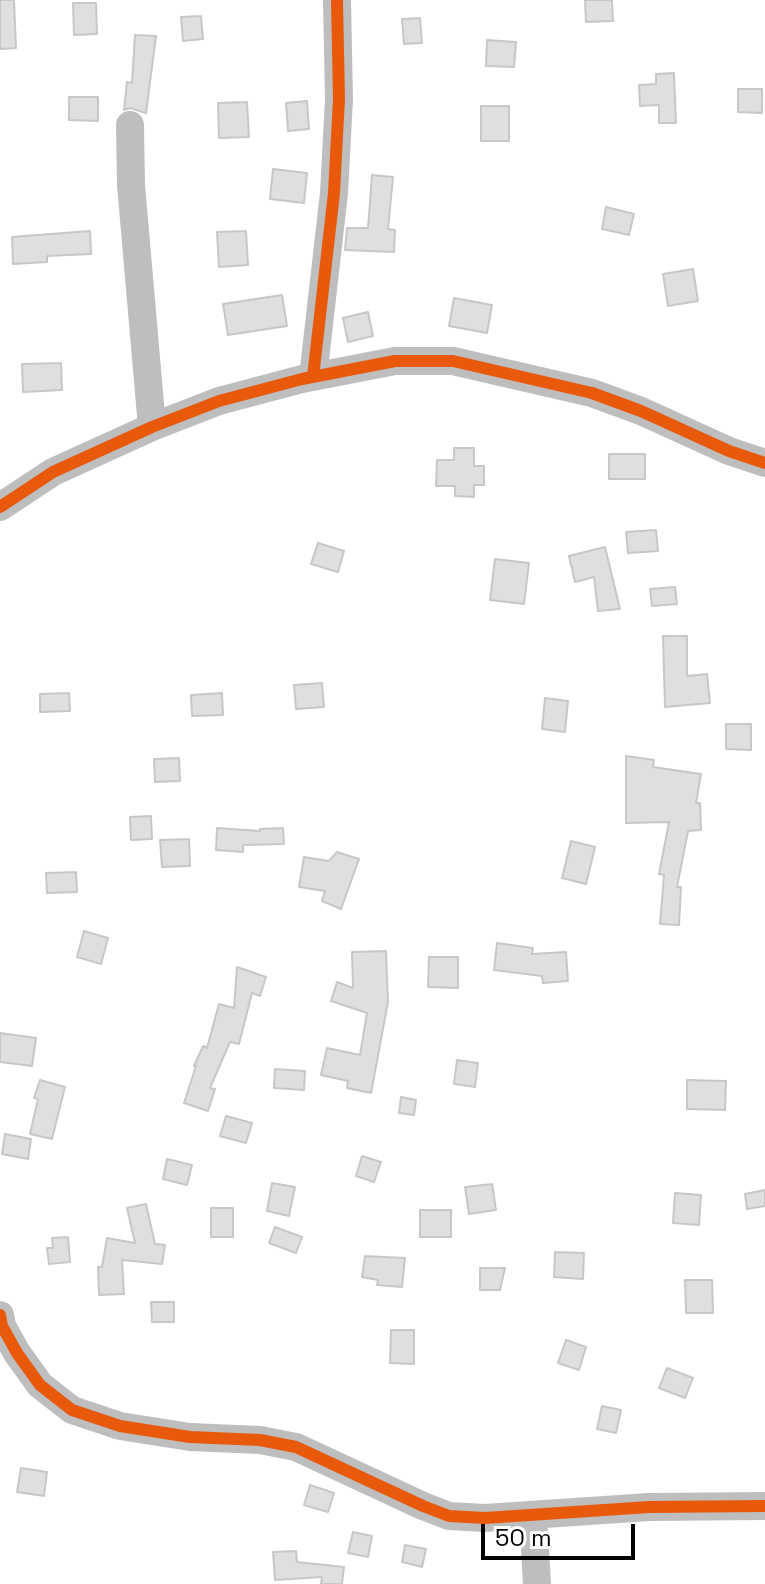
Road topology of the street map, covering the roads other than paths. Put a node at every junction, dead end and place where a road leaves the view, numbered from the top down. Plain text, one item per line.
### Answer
1 (337, 0) edge
2 (130, 125) dead end
3 (313, 377) junction
4 (152, 427) junction
5 (765, 463) edge
6 (0, 507) edge
7 (1, 1325) edge
8 (765, 1506) edge
9 (533, 1516) junction
10 (537, 1584) edge

1 - 3 street
2 - 4 street
3 - 4 street
3 - 5 street
4 - 6 street
7 - 9 street
8 - 9 street
9 - 10 street

